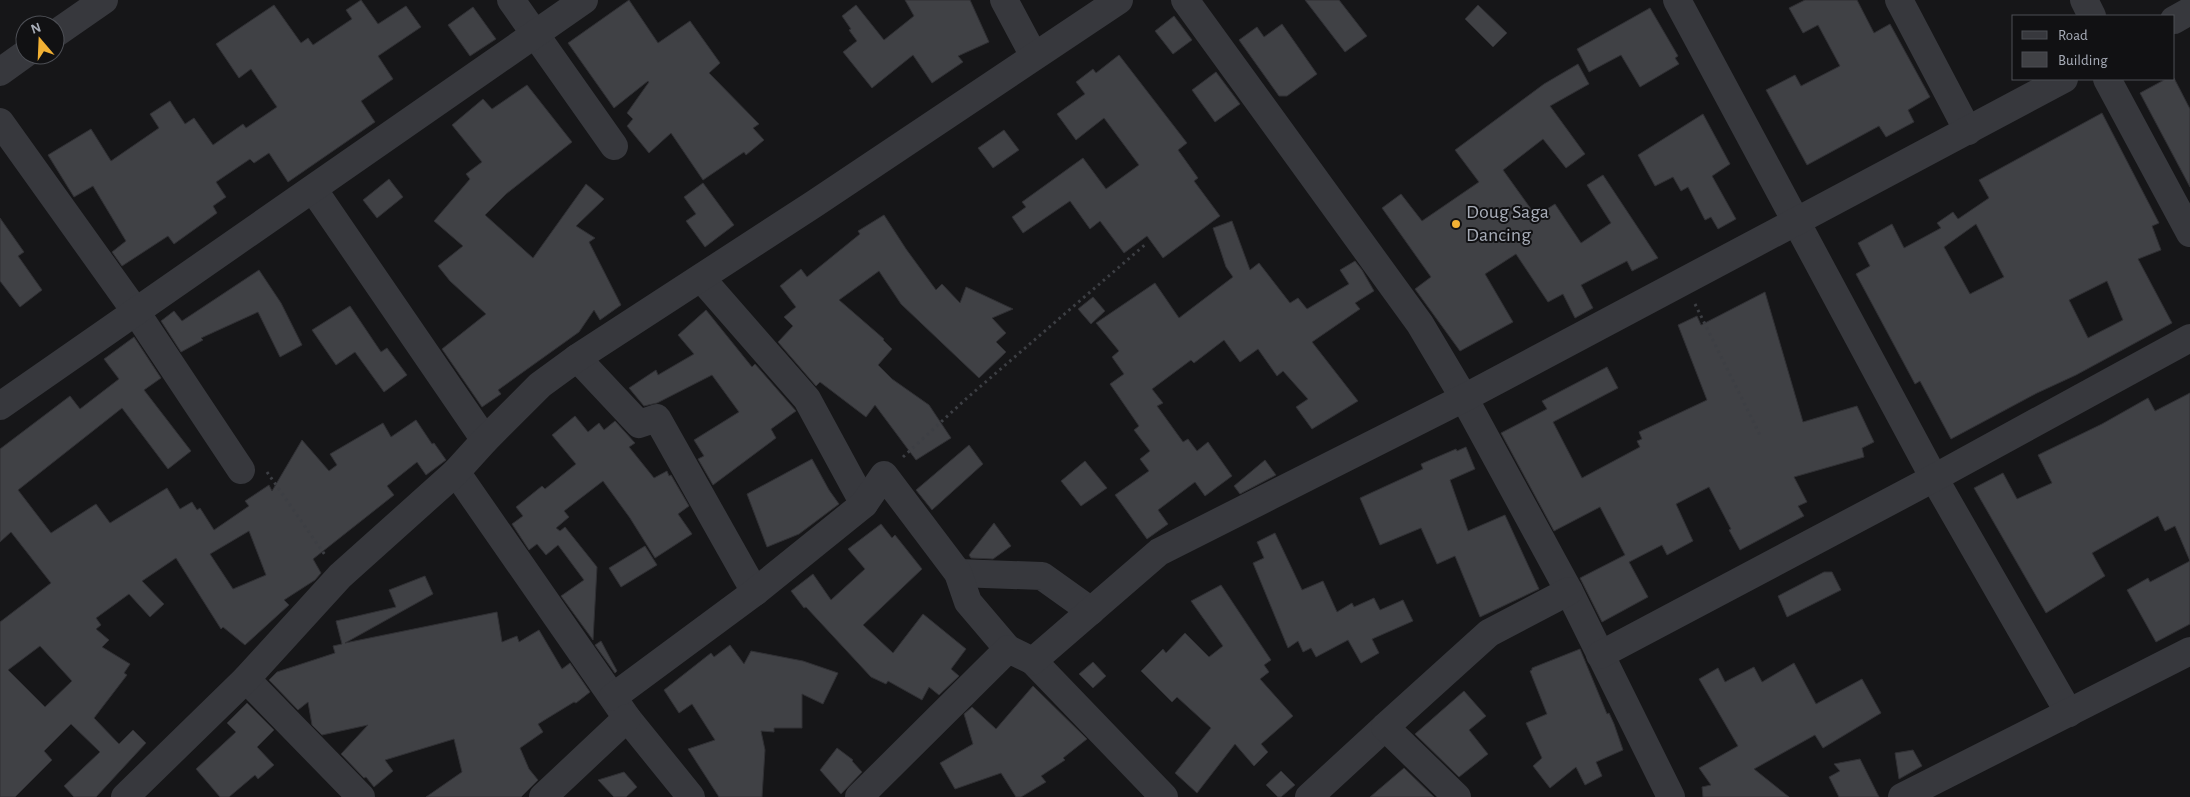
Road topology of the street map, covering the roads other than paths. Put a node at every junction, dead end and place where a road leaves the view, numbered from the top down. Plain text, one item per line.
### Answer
1 (104, 0) edge
2 (511, 0) edge
3 (584, 0) edge
4 (1004, 0) edge
5 (1119, 0) edge
6 (1185, 0) edge
7 (1677, 0) edge
8 (1899, 0) edge
9 (2084, 0) edge
10 (2190, 11) edge
11 (2092, 15) edge
12 (2175, 19) edge
13 (65, 27) edge
14 (535, 34) junction
15 (1034, 56) junction
16 (15, 61) edge
17 (0, 72) edge
18 (2062, 80) edge
19 (2108, 80) edge
20 (0, 122) edge
21 (1968, 130) junction
22 (614, 146) dead end
23 (313, 189) junction
24 (1795, 221) junction
25 (2190, 234) edge
26 (701, 278) junction
27 (136, 312) junction
28 (2190, 338) edge
29 (577, 358) junction
30 (1464, 398) junction
31 (0, 406) edge
32 (484, 440) junction
33 (242, 470) road end
34 (456, 472) junction
35 (1934, 478) junction
36 (864, 504) junction
37 (958, 573) junction
38 (1569, 591) junction
39 (754, 592) junction
40 (1091, 611) junction
41 (1008, 649) junction
42 (2190, 651) edge
43 (1600, 655) junction
44 (1033, 661) junction
45 (246, 679) junction
46 (620, 708) junction
47 (2069, 713) junction
48 (1385, 727) junction
49 (125, 797) edge
50 (361, 797) edge
51 (543, 797) edge
52 (691, 797) edge
53 (858, 797) edge
54 (1164, 797) edge
55 (1309, 797) edge
56 (1456, 797) edge
57 (1671, 797) edge
58 (1902, 797) edge

1 - 13 street
2 - 14 street
3 - 14 street
4 - 15 street
5 - 15 street
6 - 30 street
7 - 24 street
8 - 21 street
9 - 11 street
10 - 12 street
14 - 22 street
14 - 23 street
15 - 26 street
16 - 17 street
18 - 21 street
19 - 25 street
20 - 27 street
21 - 24 street
23 - 27 street
23 - 32 street
24 - 30 street
24 - 35 street
26 - 29 street
26 - 36 street
27 - 31 street
27 - 33 street
28 - 35 street
29 - 32 street
29 - 39 street
30 - 38 street
30 - 40 street
32 - 34 street
34 - 45 street
34 - 46 street
35 - 43 street
35 - 47 street
36 - 37 street
36 - 39 street
37 - 40 street
37 - 41 street
38 - 43 street
38 - 48 street
39 - 46 street
40 - 44 street
41 - 44 street
41 - 53 street
42 - 47 street
43 - 57 street
44 - 54 street
45 - 49 street
45 - 50 street
46 - 51 street
46 - 52 street
47 - 58 street
48 - 55 street
48 - 56 street

